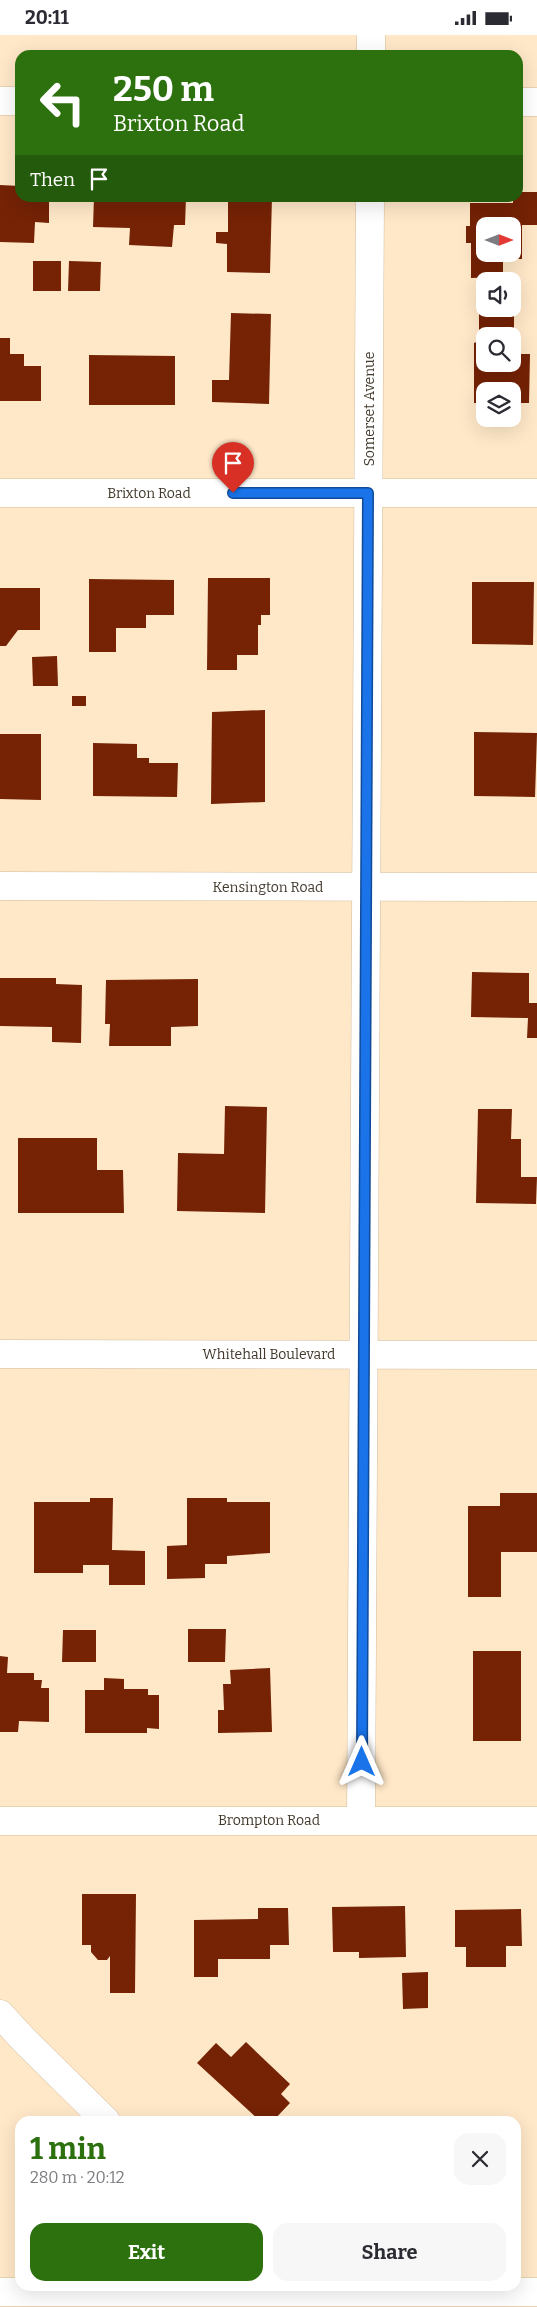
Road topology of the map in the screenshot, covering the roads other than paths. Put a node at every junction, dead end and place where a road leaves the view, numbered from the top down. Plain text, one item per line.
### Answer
1 (371, 35) edge
2 (371, 50) edge
3 (0, 101) edge
4 (15, 101) edge
5 (523, 102) edge
6 (537, 102) edge
7 (370, 202) edge
8 (0, 493) edge
9 (368, 493) junction
10 (537, 493) edge
11 (0, 887) edge
12 (366, 887) junction
13 (537, 887) edge
14 (0, 1354) edge
15 (364, 1354) junction
16 (537, 1355) edge
17 (361, 1820) junction
18 (0, 1821) edge
19 (537, 1821) edge
20 (0, 2014) edge
21 (101, 2116) edge
22 (0, 2292) edge
23 (537, 2292) edge
24 (277, 2295) edge

1 - 2 street
3 - 4 street
5 - 6 street
7 - 9 street, Somerset Avenue
8 - 9 street, Brixton Road
9 - 10 street, Brixton Road
9 - 12 street, Somerset Avenue
11 - 12 street, Kensington Road
12 - 13 street, Kensington Road
12 - 15 street, Somerset Avenue
14 - 15 street, Whitehall Boulevard
15 - 16 street, Whitehall Boulevard
15 - 17 street, Somerset Avenue
17 - 18 street, Brompton Road
17 - 19 street, Brompton Road
20 - 21 street
22 - 24 street
23 - 24 street

